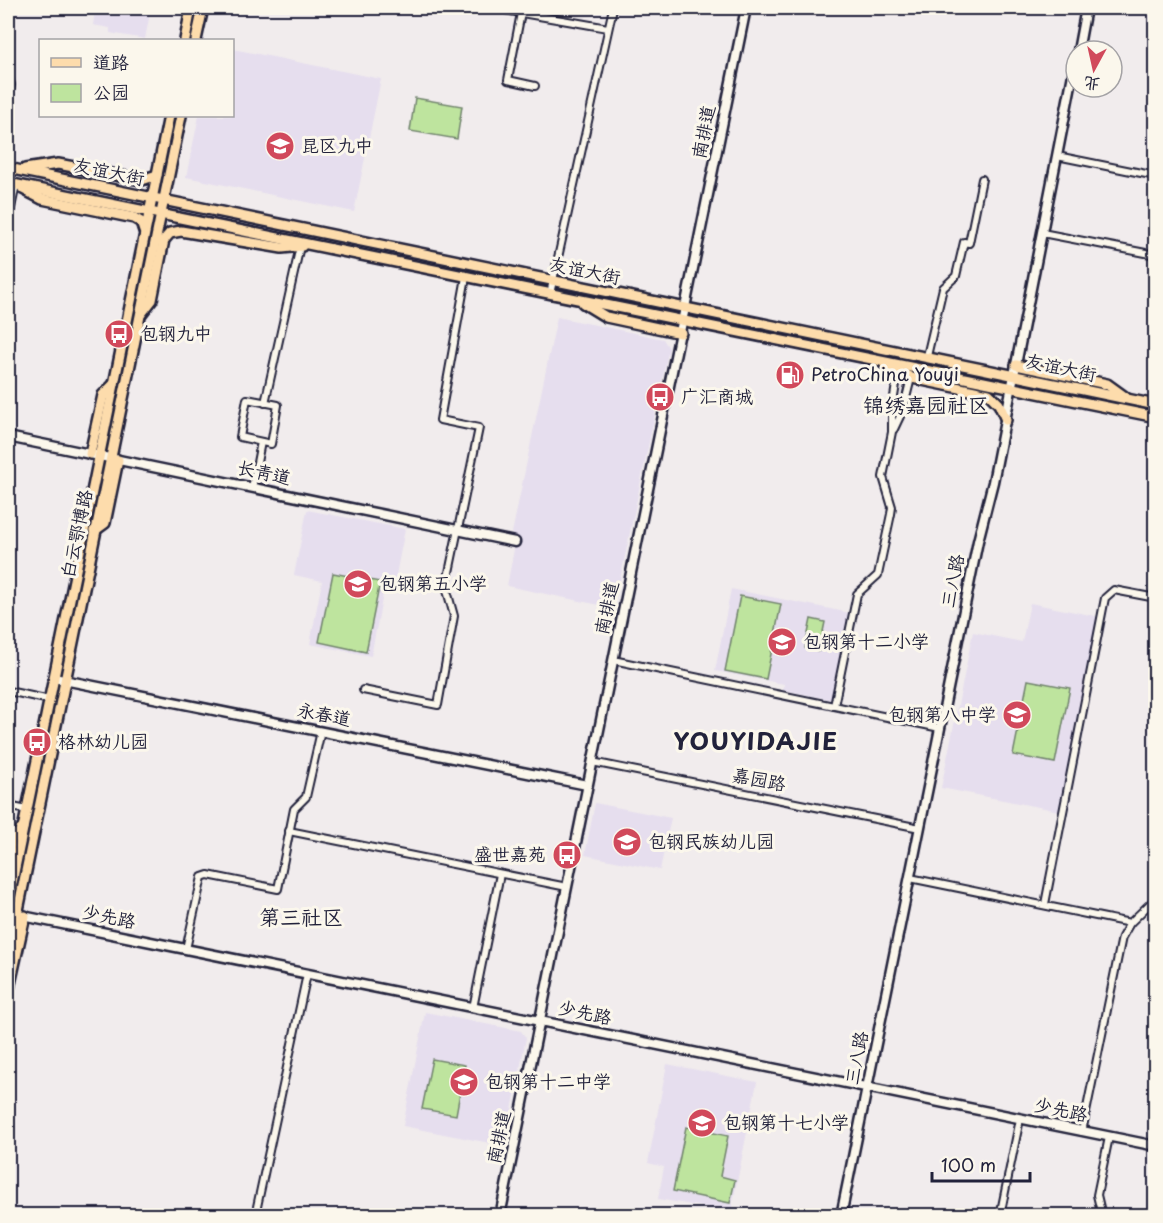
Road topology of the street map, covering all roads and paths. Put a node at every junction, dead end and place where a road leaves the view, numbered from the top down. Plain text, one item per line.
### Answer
1 (191, 8) edge
2 (203, 8) edge
3 (493, 8) edge
4 (613, 8) edge
5 (746, 8) edge
6 (1086, 8) edge
7 (513, 10) edge
8 (521, 13) junction
9 (609, 28) junction
10 (185, 39) edge
11 (196, 39) edge
12 (1080, 39) edge
13 (8, 74) edge
14 (535, 86) dead end
15 (1068, 99) edge
16 (8, 102) edge
17 (169, 117) edge
18 (181, 117) edge
19 (1057, 156) junction
20 (8, 168) edge
21 (19, 170) junction
22 (157, 175) junction
23 (1155, 176) edge
24 (982, 179) dead end
25 (12, 184) edge
26 (152, 198) junction
27 (163, 201) junction
28 (149, 212) junction
29 (160, 214) junction
30 (8, 223) edge
31 (1042, 233) junction
32 (144, 236) junction
33 (310, 245) junction
34 (300, 246) junction
35 (1155, 255) edge
36 (466, 277) junction
37 (553, 281) junction
38 (550, 294) junction
39 (576, 299) junction
40 (686, 308) junction
41 (139, 316) junction
42 (683, 322) junction
43 (681, 333) junction
44 (927, 356) junction
45 (874, 360) junction
46 (1016, 365) junction
47 (898, 372) junction
48 (1014, 375) junction
49 (911, 378) junction
50 (1012, 387) junction
51 (1127, 399) junction
52 (265, 403) junction
53 (1152, 403) edge
54 (1155, 417) edge
55 (1006, 420) junction
56 (892, 432) junction
57 (8, 437) edge
58 (261, 442) junction
59 (94, 455) junction
60 (113, 459) junction
61 (252, 488) junction
62 (458, 530) junction
63 (514, 542) dead end
64 (1155, 598) edge
65 (613, 660) junction
66 (59, 679) junction
67 (363, 690) dead end
68 (8, 691) edge
69 (50, 700) junction
70 (834, 706) junction
71 (940, 728) junction
72 (321, 731) junction
73 (592, 762) junction
74 (587, 785) junction
75 (8, 806) edge
76 (27, 810) junction
77 (23, 828) junction
78 (920, 828) junction
79 (290, 831) junction
80 (8, 859) edge
81 (500, 874) junction
82 (910, 878) junction
83 (567, 887) junction
84 (1155, 898) edge
85 (8, 902) edge
86 (1045, 904) junction
87 (16, 915) edge
88 (1130, 923) junction
89 (186, 949) junction
90 (8, 959) edge
91 (307, 974) junction
92 (8, 993) edge
93 (473, 1008) junction
94 (540, 1021) junction
95 (867, 1088) junction
96 (1020, 1119) junction
97 (1082, 1132) junction
98 (1109, 1137) junction
99 (1155, 1146) edge
100 (255, 1215) edge
101 (500, 1215) edge
102 (841, 1215) edge
103 (1000, 1215) edge
104 (1102, 1215) edge

1 - 10 main road
2 - 11 main road
3 - 7 street
4 - 9 street
5 - 40 main road, 南排道
6 - 12 main road
7 - 8 street
8 - 9 street
8 - 14 street
9 - 37 street
13 - 16 street
15 - 19 main road, 三八路
17 - 22 main road
18 - 27 main road
19 - 23 street
19 - 31 main road, 三八路
20 - 21 main road, 友谊大街
21 - 22 main road
21 - 26 main road, 友谊大街
22 - 26 main road
24 - 44 street
25 - 28 main road, 友谊大街
25 - 30 street
25 - 32 main road
26 - 27 main road, 友谊大街
26 - 28 main road
27 - 29 main road
27 - 37 main road, 友谊大街
28 - 29 main road, 友谊大街
28 - 32 main road
29 - 33 main road, 友谊大街
29 - 41 main road
31 - 35 street
31 - 46 main road, 三八路
32 - 59 main road, 白云鄂博路
33 - 34 main road
33 - 36 main road, 友谊大街
34 - 41 main road
34 - 52 street
36 - 38 main road, 友谊大街
36 - 62 street
37 - 38 street
37 - 40 main road, 友谊大街
38 - 39 main road, 友谊大街
39 - 42 main road, 友谊大街
39 - 43 main road
40 - 42 main road, 南排道
40 - 44 main road, 友谊大街
41 - 60 main road
42 - 43 main road, 南排道
42 - 45 main road, 友谊大街
43 - 65 main road, 南排道
44 - 48 main road, 友谊大街
45 - 47 main road
45 - 50 main road, 友谊大街
46 - 48 main road, 三八路
46 - 51 main road
47 - 49 main road
47 - 56 street
48 - 50 main road, 三八路
48 - 51 main road, 友谊大街
49 - 55 main road
49 - 56 street
50 - 54 main road, 友谊大街
50 - 55 main road, 三八路
51 - 53 main road, 友谊大街
52 - 58 street
52 - 58 street
55 - 71 main road, 三八路
56 - 70 street
57 - 59 main road, 长青道
58 - 61 street
59 - 60 main road, 长青道
59 - 66 main road, 白云鄂博路
60 - 61 main road, 长青道
60 - 66 main road, 白云鄂博路
61 - 62 main road, 长青道
62 - 63 main road, 长青道
62 - 67 street
64 - 86 street
65 - 70 street
65 - 73 main road, 南排道
66 - 69 main road, 白云鄂博路
66 - 72 main road, 永春道
66 - 87 main road, 白云鄂博路
68 - 69 street
69 - 76 main road, 白云鄂博路
70 - 71 street
71 - 78 main road, 三八路
72 - 74 main road, 永春道
72 - 79 street
73 - 74 main road, 南排道
73 - 78 street, 嘉园路
74 - 83 main road, 南排道
75 - 76 street
76 - 77 main road, 白云鄂博路
77 - 80 main road
77 - 85 main road, 白云鄂博路
78 - 82 main road, 三八路
79 - 81 street
79 - 89 street
81 - 83 street
81 - 93 street
82 - 86 street
82 - 95 main road, 三八路
83 - 94 main road, 南排道
84 - 88 street
86 - 88 street
87 - 89 main road, 少先路
87 - 90 main road, 白云鄂博路
87 - 92 main road
88 - 97 street
89 - 91 main road, 少先路
91 - 93 main road, 少先路
91 - 100 street
93 - 94 main road, 少先路
94 - 95 main road, 少先路
94 - 101 main road, 南排道
95 - 96 main road, 少先路
95 - 102 main road, 三八路
96 - 97 main road, 少先路
96 - 103 street
97 - 98 main road, 少先路
98 - 99 main road, 少先路
98 - 104 street

